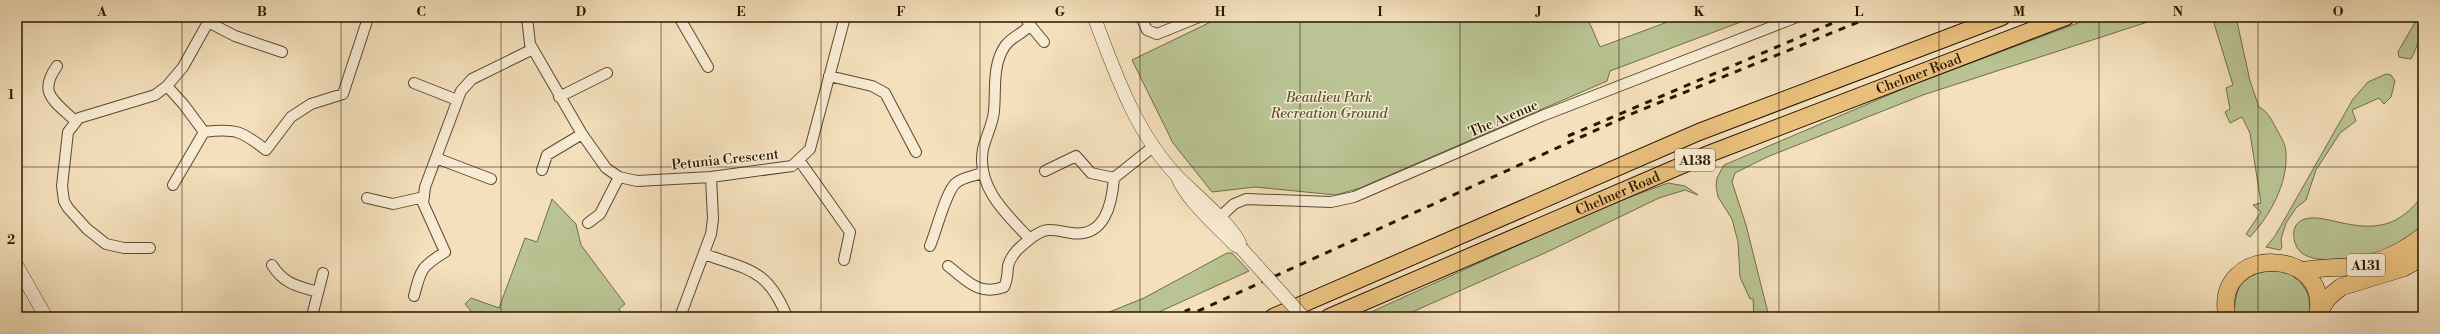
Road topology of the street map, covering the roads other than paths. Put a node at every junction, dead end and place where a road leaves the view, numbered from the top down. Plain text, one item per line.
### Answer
1 (527, 17) edge
2 (679, 17) edge
3 (845, 17) edge
4 (1094, 17) edge
5 (1141, 17) edge
6 (1199, 17) edge
7 (1797, 17) edge
8 (2002, 17) edge
9 (2066, 17) edge
10 (368, 18) dead end
11 (210, 20) edge
12 (1028, 21) edge
13 (1044, 42) dead end
14 (533, 49) junction
15 (282, 52) dead end
16 (57, 66) dead end
17 (708, 67) dead end
18 (608, 73) dead end
19 (830, 76) junction
20 (414, 83) dead end
21 (167, 86) junction
22 (559, 97) junction
23 (457, 100) junction
24 (75, 121) junction
25 (204, 132) junction
26 (582, 134) junction
27 (1154, 146) junction
28 (916, 152) dead end
29 (436, 158) junction
30 (799, 160) junction
31 (542, 170) dead end
32 (1045, 171) dead end
33 (982, 173) junction
34 (1177, 176) junction
35 (619, 177) junction
36 (711, 177) junction
37 (1114, 178) junction
38 (491, 179) dead end
39 (173, 185) dead end
40 (424, 197) junction
41 (367, 198) dead end
42 (1219, 218) junction
43 (588, 223) dead end
44 (2423, 236) edge
45 (1030, 239) junction
46 (930, 246) dead end
47 (150, 248) dead end
48 (1241, 248) junction
49 (704, 254) junction
50 (2423, 257) edge
51 (844, 260) dead end
52 (17, 266) edge
53 (272, 266) dead end
54 (948, 266) dead end
55 (2301, 271) junction
56 (323, 273) dead end
57 (318, 292) junction
58 (414, 296) dead end
59 (2318, 315) edge
60 (46, 317) edge
61 (314, 317) edge
62 (680, 317) edge
63 (787, 317) edge
64 (1273, 317) edge
65 (1303, 317) edge
66 (1329, 317) edge
67 (2227, 317) edge

1 - 14 street, Petunia Crescent
2 - 17 street
3 - 19 street, Petunia Crescent
4 - 27 street
5 - 6 street
7 - 42 street, The Avenue
8 - 64 main road, Chelmer Road / A138
9 - 66 main road, Chelmer Road / A138
10 - 25 street
11 - 15 street
11 - 21 street
12 - 13 street
12 - 33 street
14 - 22 street, Petunia Crescent
14 - 23 street
16 - 24 street
18 - 22 street
19 - 28 street
19 - 30 street, Petunia Crescent
20 - 23 street
21 - 24 street
21 - 25 street
22 - 26 street, Petunia Crescent
23 - 29 street
24 - 47 street
25 - 39 street
26 - 31 street
26 - 35 street, Petunia Crescent
27 - 34 street
27 - 37 street
29 - 38 street
29 - 40 street
30 - 36 street, Petunia Crescent
30 - 51 street
32 - 37 street
33 - 45 street
33 - 46 street
34 - 42 street
34 - 48 street
35 - 36 street, Petunia Crescent
35 - 43 street
36 - 49 street
37 - 45 street
40 - 41 street
40 - 58 street
42 - 48 street
44 - 55 highway, A131
45 - 54 street
48 - 65 street, bridge
49 - 62 street
49 - 63 street
50 - 59 highway, A131
52 - 60 street
53 - 57 street
55 - 59 highway
55 - 67 highway
56 - 57 street
57 - 61 street

